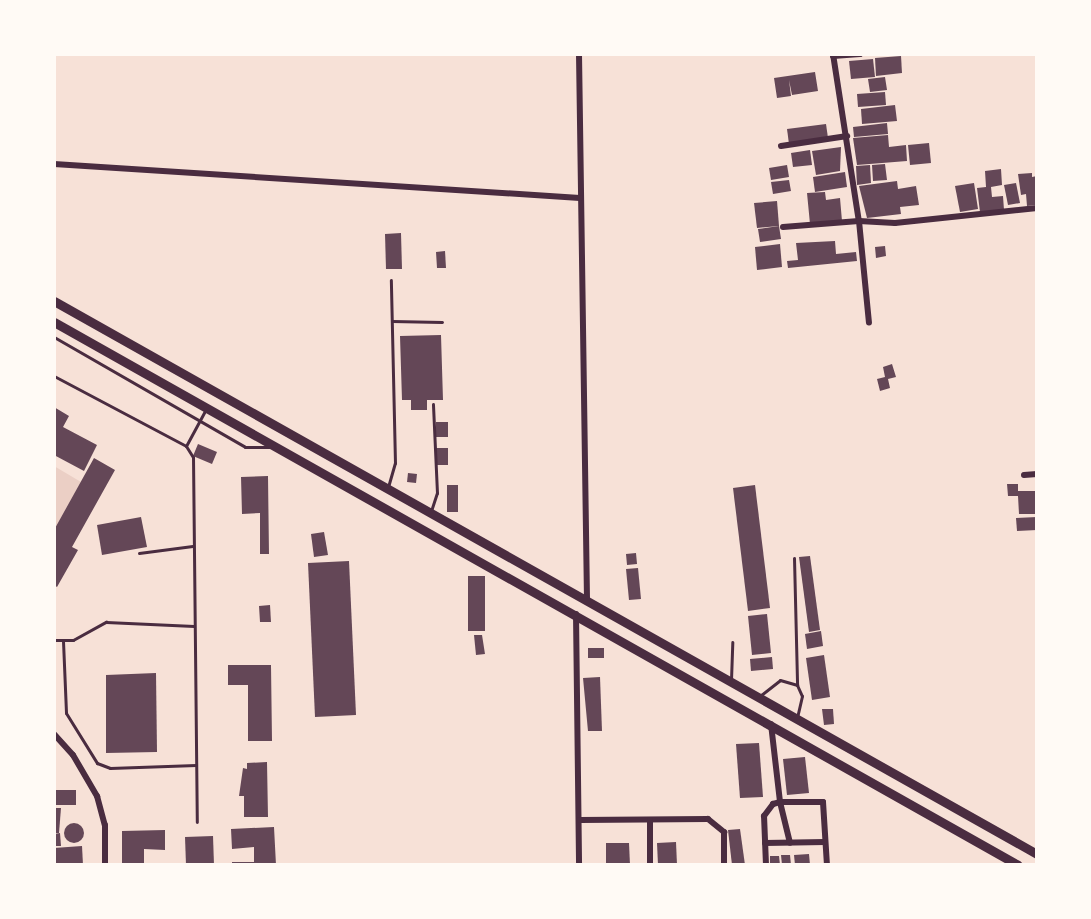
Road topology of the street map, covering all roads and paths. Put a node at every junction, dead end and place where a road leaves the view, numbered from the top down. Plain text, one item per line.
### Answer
1 (579, 54) edge
2 (860, 54) edge
3 (833, 55) edge
4 (847, 136) junction
5 (781, 146) dead end
6 (54, 164) edge
7 (580, 198) junction
8 (1037, 208) edge
9 (859, 221) junction
10 (783, 227) dead end
11 (391, 280) dead end
12 (54, 301) edge
13 (392, 321) junction
14 (54, 322) edge
15 (442, 322) dead end
16 (869, 323) dead end
17 (109, 333) junction
18 (54, 337) edge
19 (99, 348) junction
20 (54, 376) edge
21 (433, 404) dead end
22 (206, 409) junction
23 (199, 420) junction
24 (186, 446) junction
25 (279, 446) junction
26 (1037, 474) edge
27 (1024, 475) dead end
28 (387, 488) junction
29 (431, 512) junction
30 (193, 546) junction
31 (140, 553) dead end
32 (794, 558) dead end
33 (587, 603) junction
34 (576, 613) junction
35 (194, 626) junction
36 (54, 640) edge
37 (63, 641) junction
38 (732, 642) dead end
39 (731, 682) junction
40 (797, 685) junction
41 (759, 698) junction
42 (796, 718) junction
43 (771, 724) junction
44 (54, 734) edge
45 (196, 765) junction
46 (780, 802) junction
47 (580, 820) junction
48 (650, 820) junction
49 (197, 822) dead end
50 (825, 842) junction
51 (765, 843) junction
52 (790, 843) junction
53 (1037, 854) edge
54 (105, 865) edge
55 (579, 865) edge
56 (650, 865) edge
57 (724, 865) edge
58 (766, 865) edge
59 (826, 865) edge
60 (1018, 865) edge

1 - 7 street
2 - 3 street
3 - 4 street
4 - 5 street
4 - 9 street
6 - 7 street
7 - 33 street
8 - 9 street
9 - 10 street
9 - 16 street
11 - 13 lane
12 - 17 main road
13 - 15 lane
13 - 28 lane
14 - 19 main road
17 - 19 main road
17 - 28 main road
18 - 23 lane
19 - 22 main road
20 - 24 lane
21 - 29 lane
22 - 23 lane
22 - 25 main road
23 - 24 lane
23 - 25 lane
24 - 30 lane
25 - 34 main road
26 - 27 street
28 - 29 main road
29 - 33 main road
30 - 31 lane
30 - 35 lane
32 - 40 lane
33 - 39 main road
34 - 43 main road
34 - 47 street
35 - 37 lane
35 - 45 lane
36 - 37 lane
37 - 45 lane
38 - 39 lane
39 - 41 main road
40 - 41 lane
40 - 42 lane
41 - 42 main road
42 - 53 main road
43 - 46 street
43 - 60 main road
44 - 54 street
45 - 49 lane
46 - 50 street
46 - 51 street
46 - 52 street
47 - 48 street
47 - 55 street
48 - 56 street
48 - 57 street
50 - 52 street
50 - 59 street
51 - 52 street
51 - 58 street

